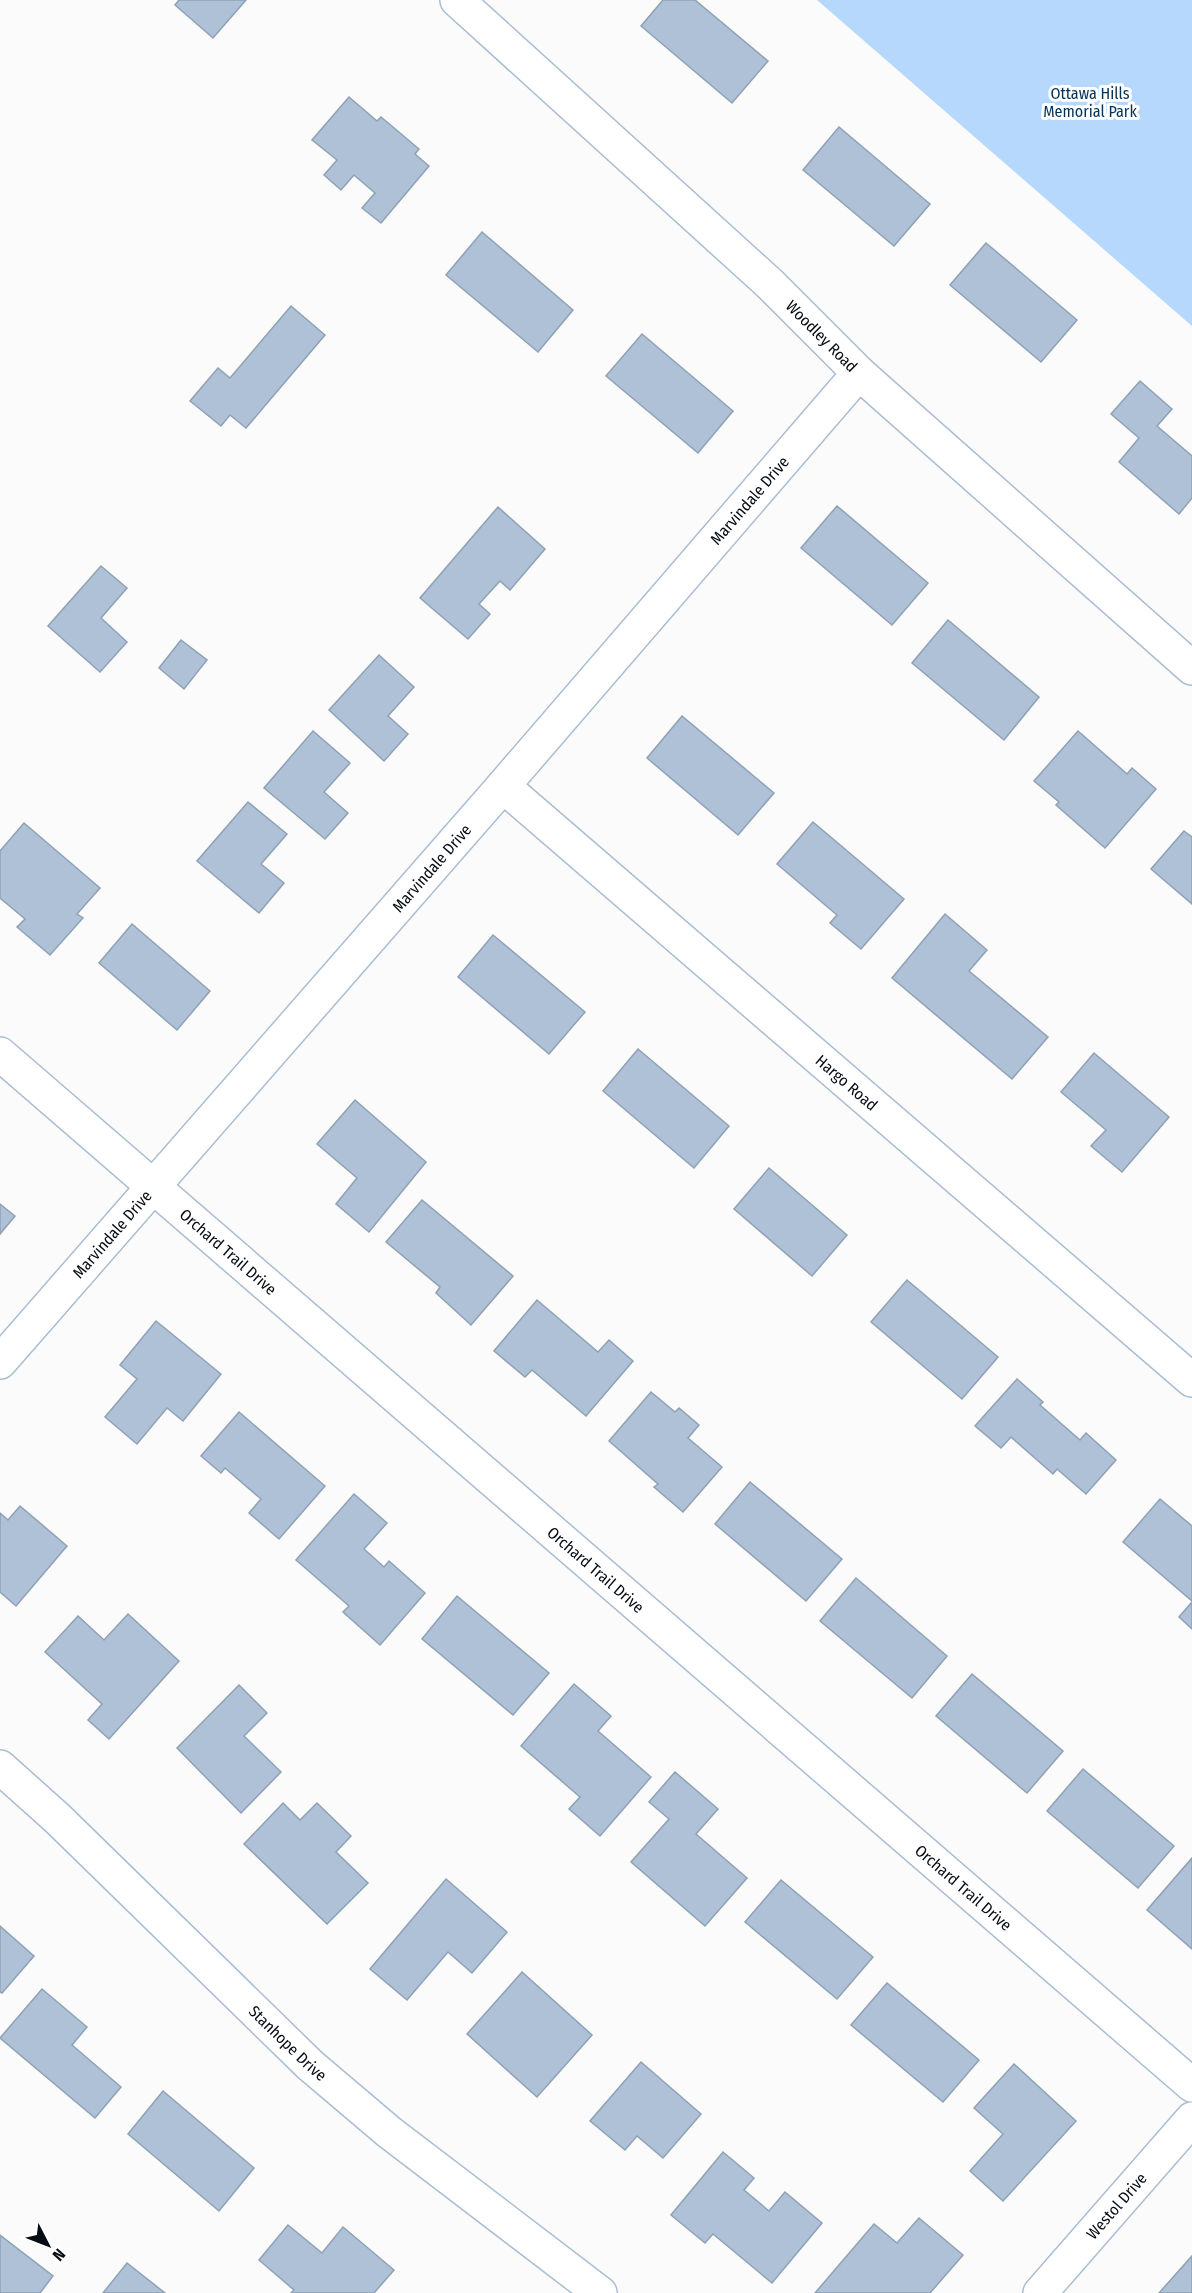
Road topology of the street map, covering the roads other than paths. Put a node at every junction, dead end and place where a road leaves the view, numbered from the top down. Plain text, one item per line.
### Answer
1 (456, 0) edge
2 (859, 373) junction
3 (1192, 669) edge
4 (503, 786) junction
5 (0, 1054) edge
6 (154, 1187) junction
7 (0, 1362) edge
8 (1192, 1380) edge
9 (0, 1767) edge
10 (1192, 2085) edge
11 (1192, 2119) edge
12 (600, 2293) edge
13 (1040, 2293) edge

1 - 2 street, Woodley Road
2 - 3 street, Woodley Road
2 - 4 street, Marvindale Drive
4 - 6 street, Marvindale Drive
4 - 8 street, Hargo Road
5 - 6 street, Orchard Trail Drive
6 - 7 street, Marvindale Drive
6 - 10 street, Orchard Trail Drive
9 - 12 street, Stanhope Drive
11 - 13 street, Westol Drive

